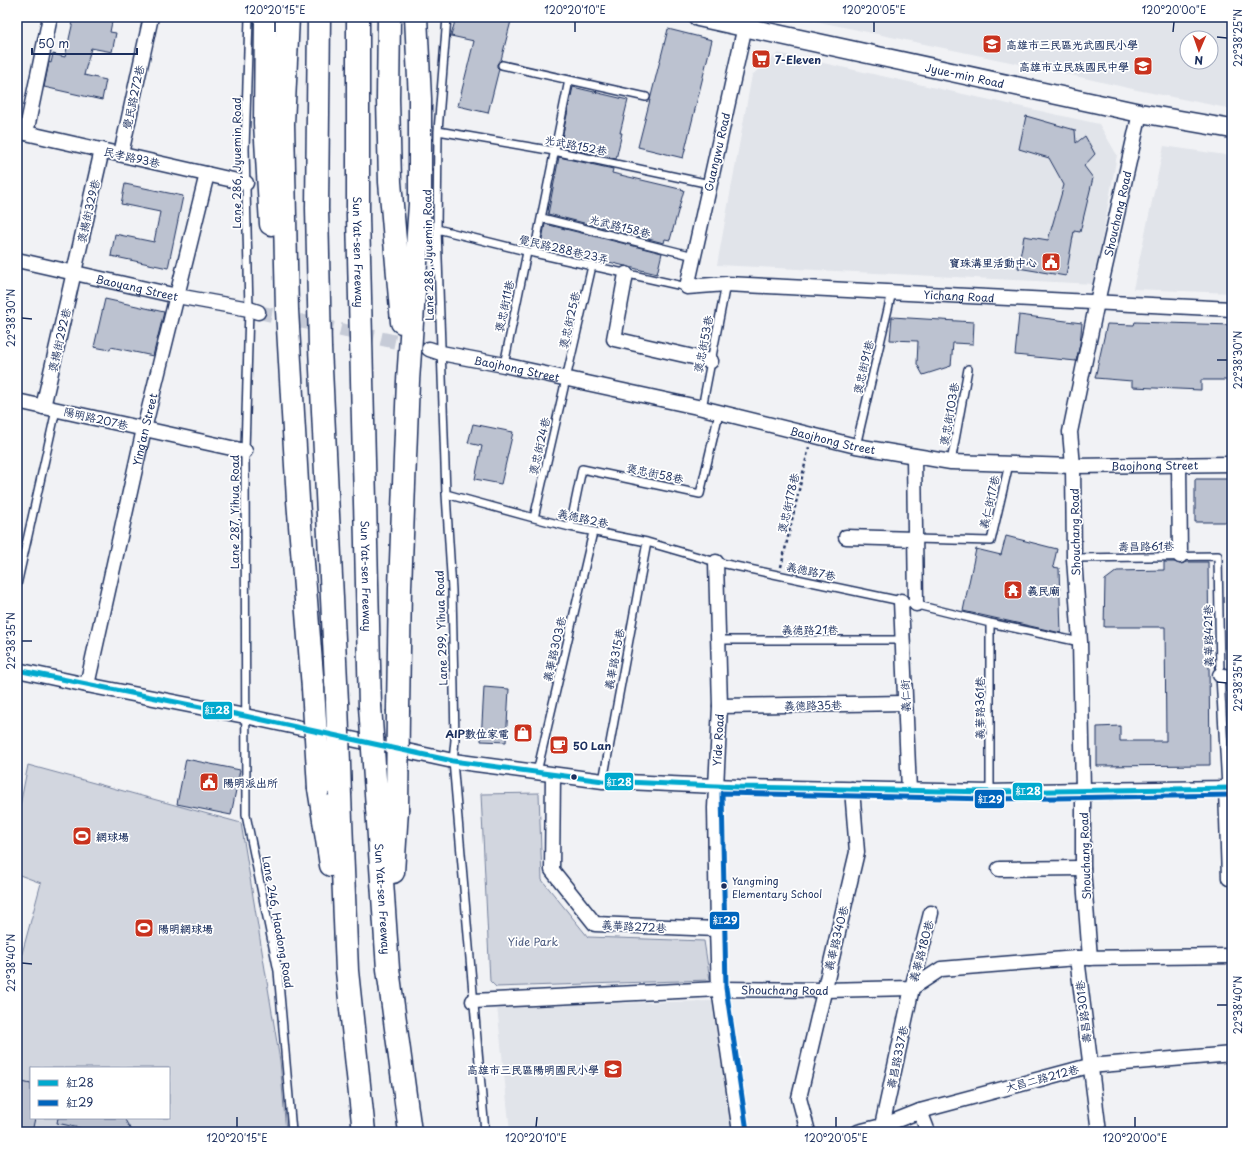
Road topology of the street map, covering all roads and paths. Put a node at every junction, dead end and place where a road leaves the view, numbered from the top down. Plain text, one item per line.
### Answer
1 (50, 17) edge
2 (151, 17) edge
3 (249, 17) edge
4 (266, 17) edge
5 (288, 17) edge
6 (319, 17) edge
7 (358, 17) edge
8 (389, 17) edge
9 (416, 17) edge
10 (447, 17) edge
11 (698, 17) edge
12 (746, 22) edge
13 (502, 65) dead end
14 (569, 80) junction
15 (646, 97) dead end
16 (1140, 114) junction
17 (1232, 129) edge
18 (438, 131) junction
19 (21, 132) edge
20 (102, 150) junction
21 (554, 151) junction
22 (121, 154) junction
23 (207, 174) junction
24 (246, 183) junction
25 (710, 184) junction
26 (542, 218) junction
27 (437, 229) junction
28 (530, 253) junction
29 (694, 256) junction
30 (17, 260) edge
31 (592, 266) junction
32 (74, 273) junction
33 (626, 274) junction
34 (726, 284) junction
35 (687, 287) junction
36 (892, 292) junction
37 (177, 296) junction
38 (1097, 302) junction
39 (1232, 309) edge
40 (254, 310) junction
41 (287, 310) junction
42 (435, 351) junction
43 (711, 361) junction
44 (504, 365) junction
45 (968, 369) dead end
46 (566, 379) junction
47 (408, 381) junction
48 (17, 401) edge
49 (50, 408) junction
50 (702, 408) junction
51 (719, 412) junction
52 (144, 429) junction
53 (812, 435) junction
54 (856, 446) junction
55 (245, 451) junction
56 (914, 456) junction
57 (952, 462) junction
58 (1009, 464) junction
59 (1232, 464) edge
60 (1179, 465) junction
61 (1073, 466) junction
62 (446, 494) junction
63 (534, 518) junction
64 (570, 527) junction
65 (593, 532) junction
66 (846, 537) dead end
67 (915, 539) junction
68 (647, 542) junction
69 (1180, 556) junction
70 (1218, 556) joint
71 (1074, 558) junction
72 (716, 562) junction
73 (779, 575) junction
74 (17, 585) edge
75 (901, 601) junction
76 (916, 604) junction
77 (990, 623) junction
78 (718, 640) junction
79 (903, 640) junction
80 (1080, 642) junction
81 (17, 670) edge
82 (1226, 676) edge
83 (87, 685) junction
84 (905, 703) junction
85 (720, 706) junction
86 (245, 716) junction
87 (453, 761) junction
88 (537, 772) junction
89 (553, 775) junction
90 (603, 780) junction
91 (715, 786) junction
92 (1229, 788) edge
93 (852, 790) junction
94 (1083, 790) junction
95 (909, 791) junction
96 (990, 792) junction
97 (387, 809) junction
98 (1083, 868) junction
99 (999, 869) dead end
100 (1229, 878) dead end
101 (931, 914) dead end
102 (717, 929) junction
103 (1232, 956) edge
104 (1084, 958) junction
105 (347, 971) junction
106 (912, 988) junction
107 (719, 989) junction
108 (824, 990) junction
109 (473, 1001) junction
110 (1232, 1054) edge
111 (1090, 1066) junction
112 (920, 1111) junction
113 (882, 1126) junction
114 (864, 1131) edge
115 (292, 1132) edge
116 (364, 1132) edge
117 (410, 1132) edge
118 (485, 1132) edge
119 (740, 1132) edge
120 (808, 1132) edge
121 (928, 1132) edge
122 (1099, 1132) edge

1 - 19 street
2 - 22 street, 覺民路272巷
3 - 24 lane, Lane 286, Jyuemin Road
4 - 41 highway
5 - 41 highway
6 - 105 highway, bridge
7 - 97 highway, Sun Yat-sen Freeway, bridge
8 - 47 highway
9 - 47 highway
10 - 18 lane, Lane 288, Jyuemin Road
11 - 12 street, Jyue-min Road
12 - 16 street, Jyue-min Road
12 - 25 street, Guangwu Road
13 - 14 lane
14 - 15 lane
14 - 21 lane, 褒忠街11巷
16 - 17 street, Jyue-min Road
16 - 38 street, Shouchang Road
18 - 21 lane, 光武路152巷
18 - 27 lane, Lane 288, Jyuemin Road
19 - 20 street, 民孝路93巷
20 - 22 street, 民孝路93巷
20 - 32 street, 褒揚街329巷
21 - 25 lane, 光武路152巷
21 - 26 lane, 褒忠街11巷
22 - 23 street, 民孝路93巷
23 - 24 street, 民孝路93巷
23 - 37 street, Ying'an Street
24 - 40 lane, Lane 286, Jyuemin Road
25 - 29 street, Guangwu Road
26 - 28 lane, 褒忠街11巷
26 - 29 lane, 光武路158巷
27 - 28 lane, 覺民路288巷23弄
27 - 42 lane, Lane 288, Jyuemin Road
28 - 31 lane, 覺民路288巷23弄
28 - 44 lane, 褒忠街11巷
29 - 35 street, Guangwu Road
30 - 32 street, Baoyang Street
31 - 33 lane, 覺民路288巷23弄
31 - 46 lane, 褒忠街25巷
32 - 37 street, Baoyang Street
32 - 49 street, 褒揚街292巷
33 - 35 lane, 覺民路288巷23弄
33 - 43 street
34 - 35 street, Yichang Road
34 - 36 street, Yichang Road
34 - 43 lane, 褒忠街53巷
36 - 38 street, Yichang Road
36 - 54 lane, 褒忠街91巷
37 - 40 street, Baoyang Street
37 - 52 street, Ying'an Street
38 - 39 street, Yichang Road
38 - 61 street, Shouchang Road
40 - 55 lane, Lane 287, Yihua Road
41 - 105 highway, bridge
42 - 44 street, Baojhong Street
42 - 62 lane, Lane 288, Jyuemin Road
43 - 50 lane, 褒忠街53巷
44 - 46 street, Baojhong Street
45 - 57 lane, 褒忠街103巷
46 - 50 street, Baojhong Street
46 - 63 lane, 褒忠街24巷
47 - 97 highway, bridge
48 - 49 street, 陽明路207巷
49 - 52 street, 陽明路207巷
49 - 74 lane
50 - 51 street, Baojhong Street
51 - 53 street, Baojhong Street
51 - 64 lane, 褒忠街58巷
52 - 55 street, 陽明路207巷
52 - 83 street, Ying'an Street
53 - 54 street, Baojhong Street
53 - 73 path, 褒忠街178巷
54 - 56 street, Baojhong Street
55 - 86 lane, Lane 287, Yihua Road
56 - 57 street, Baojhong Street
56 - 67 street
57 - 58 street, Baojhong Street
58 - 61 street, Baojhong Street
58 - 67 lane, 義仁街17巷
59 - 60 street, Baojhong Street
60 - 61 street, Baojhong Street
60 - 69 street
61 - 71 street, Shouchang Road
62 - 63 lane, 義德路2巷
62 - 87 lane, Lane 299, Yihua Road
63 - 64 lane, 義德路2巷
64 - 65 lane, 義德路2巷
65 - 68 lane, 義德路2巷
65 - 88 lane, 義華路303巷
66 - 67 street
67 - 76 street
68 - 72 lane, 義德路2巷
68 - 90 lane, 義華路315巷
69 - 70 lane, 壽昌路61巷
69 - 71 lane, 壽昌路61巷
70 - 82 lane, 義華路421巷
71 - 80 street, Shouchang Road
72 - 73 lane, 義德路7巷
72 - 78 street, Yide Road
73 - 75 lane, 義德路7巷
75 - 76 lane
75 - 79 street, 義仁街
76 - 77 lane
77 - 80 lane
77 - 96 lane, 義華路361巷
78 - 79 lane, 義德路21巷
78 - 85 street, Yide Road
79 - 84 street, 義仁街
80 - 94 street, Shouchang Road
81 - 83 street
82 - 92 lane, 義華路421巷
83 - 86 street
84 - 85 street, 義德路35巷
84 - 95 street, 義仁街
85 - 91 street, Yide Road
86 - 87 street
86 - 115 lane, Lane 246, Haodong Road
87 - 88 street
87 - 109 lane, Lane 299, Yihua Road
88 - 89 street
89 - 90 street
89 - 102 street, 義華路272巷
90 - 91 street
91 - 93 street
91 - 102 street, Yide Road
92 - 94 street
92 - 100 street
93 - 95 street
93 - 108 street, 義華路340巷
94 - 96 street
94 - 98 street, Shouchang Road
95 - 96 street
97 - 117 highway, Sun Yat-sen Freeway
98 - 99 street
98 - 104 street, Shouchang Road
101 - 106 street, 義華路180巷
102 - 107 street, Yide Road
103 - 104 street
104 - 106 street
104 - 111 street, 壽昌路301巷
105 - 116 highway
106 - 108 street, Shouchang Road
106 - 113 street, 壽昌路337巷
107 - 108 street, Shouchang Road
107 - 109 street, Shouchang Road
107 - 119 street, Yide Road
108 - 120 street, 義華路340巷
109 - 118 lane, Lane 299, Yihua Road
110 - 111 street, 大昌二路212巷
111 - 112 street, 大昌二路212巷
111 - 122 street, 壽昌路301巷
112 - 113 street, 大昌二路212巷
112 - 121 street
113 - 114 street, 大昌二路212巷

